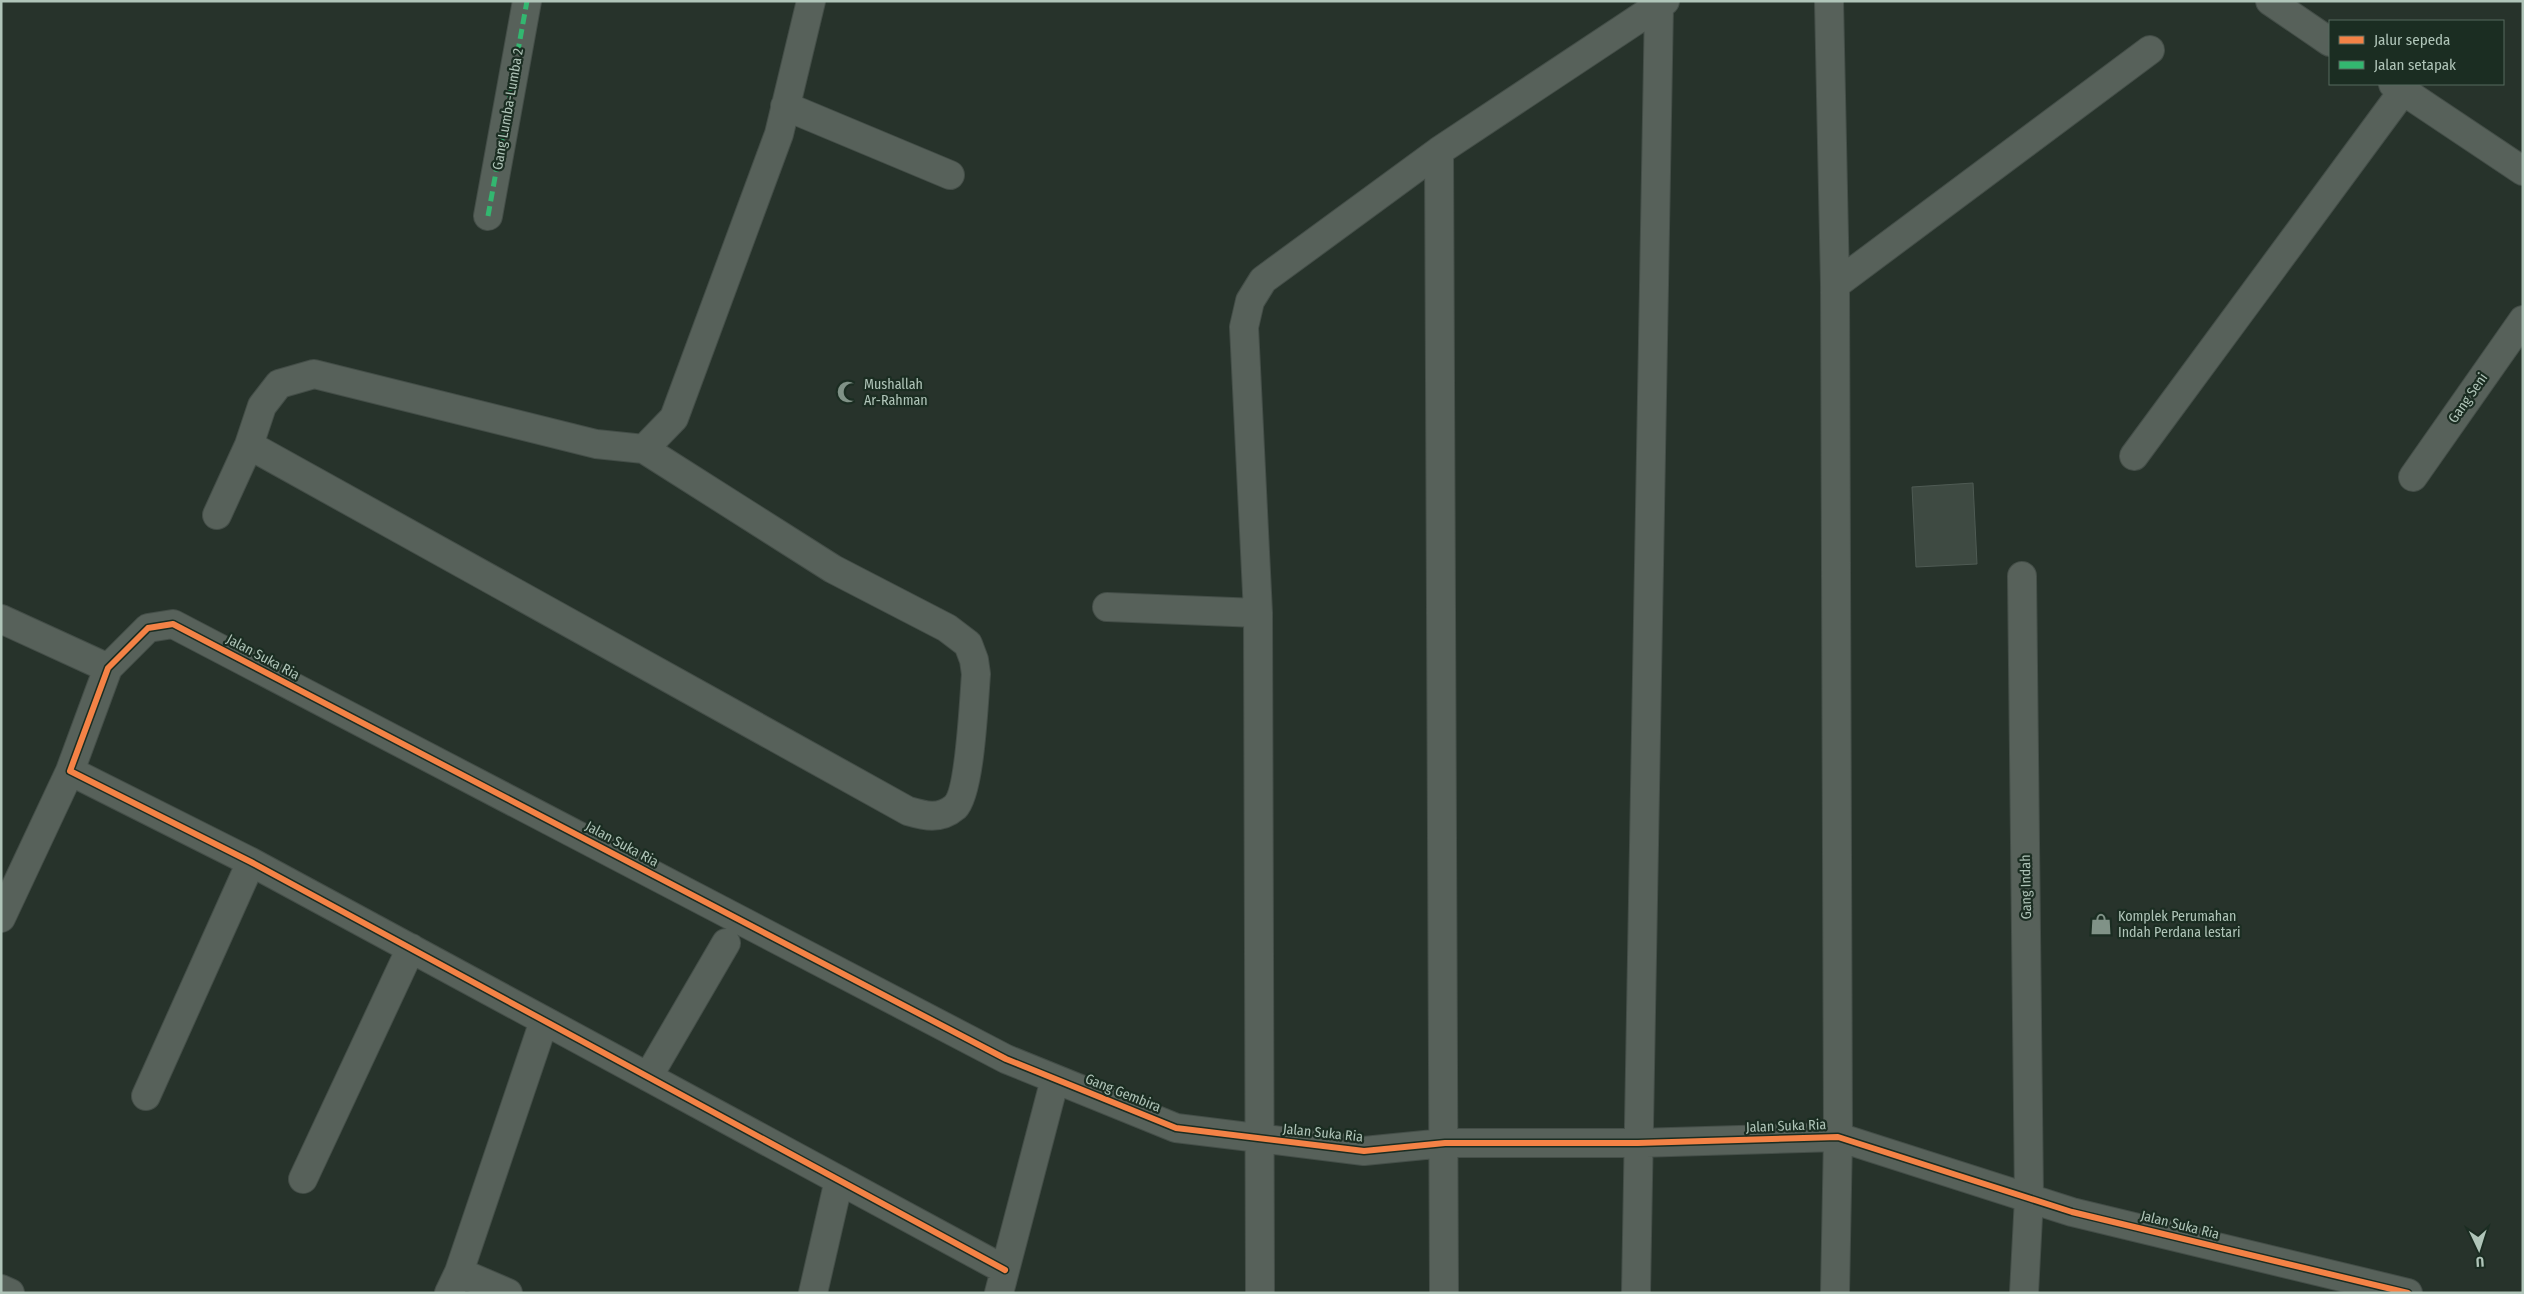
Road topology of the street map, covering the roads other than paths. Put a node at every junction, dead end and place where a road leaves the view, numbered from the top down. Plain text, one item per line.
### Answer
1 (527, 1) edge
2 (811, 1) edge
3 (1829, 1) edge
4 (2270, 1) edge
5 (1662, 3) edge
6 (2329, 41) edge
7 (2150, 50) dead end
8 (2398, 87) edge
9 (785, 106) junction
10 (1439, 151) junction
11 (2523, 171) edge
12 (950, 175) dead end
13 (488, 216) dead end
14 (1835, 285) junction
15 (2523, 320) edge
16 (249, 445) junction
17 (644, 449) junction
18 (2134, 456) dead end
19 (2413, 477) dead end
20 (217, 515) dead end
21 (2022, 576) dead end
22 (1108, 607) dead end
23 (1258, 613) junction
24 (1, 619) edge
25 (108, 668) junction
26 (70, 771) junction
27 (251, 862) junction
28 (1, 918) edge
29 (726, 943) dead end
30 (411, 948) junction
31 (544, 1021) junction
32 (648, 1077) junction
33 (1058, 1080) junction
34 (146, 1096) dead end
35 (1176, 1128) joint
36 (1838, 1137) junction
37 (1260, 1139) junction
38 (1445, 1143) junction
39 (1638, 1143) junction
40 (303, 1179) dead end
41 (839, 1180) junction
42 (2029, 1198) junction
43 (1002, 1282) edge
44 (454, 1283) edge
45 (1, 1289) edge
46 (10, 1293) edge
47 (508, 1293) edge
48 (813, 1293) edge
49 (1260, 1293) edge
50 (1444, 1293) edge
51 (1636, 1293) edge
52 (1835, 1293) edge
53 (2024, 1293) edge
54 (2408, 1293) edge

1 - 13 street, Gang Lumba-Lumba 2
2 - 9 street
3 - 14 street
4 - 6 street
5 - 10 street
5 - 39 street
7 - 14 street
8 - 11 street
8 - 18 street
9 - 12 street
9 - 17 street
10 - 23 street
10 - 38 street
14 - 36 street
15 - 19 street, Gang Seni
16 - 17 street
16 - 17 street
16 - 20 street
21 - 42 street, Gang Indah
22 - 23 street
23 - 37 street
24 - 25 street
25 - 26 street
25 - 33 street, Jalan Suka Ria
26 - 27 street
26 - 28 street
27 - 30 street
27 - 34 street
29 - 32 street
30 - 31 street
30 - 40 street
31 - 32 street
31 - 44 street
32 - 41 street
33 - 35 street, Gang Gembira
33 - 43 street
35 - 37 street, Jalan Suka Ria
36 - 39 street, Jalan Suka Ria
36 - 42 street, Jalan Suka Ria
36 - 52 street
37 - 38 street, Jalan Suka Ria
37 - 49 street
38 - 39 street, Jalan Suka Ria
38 - 50 street
39 - 51 street
41 - 43 street
41 - 48 street
42 - 53 street, Gang Indah
42 - 54 street, Jalan Suka Ria
44 - 47 street
45 - 46 street

